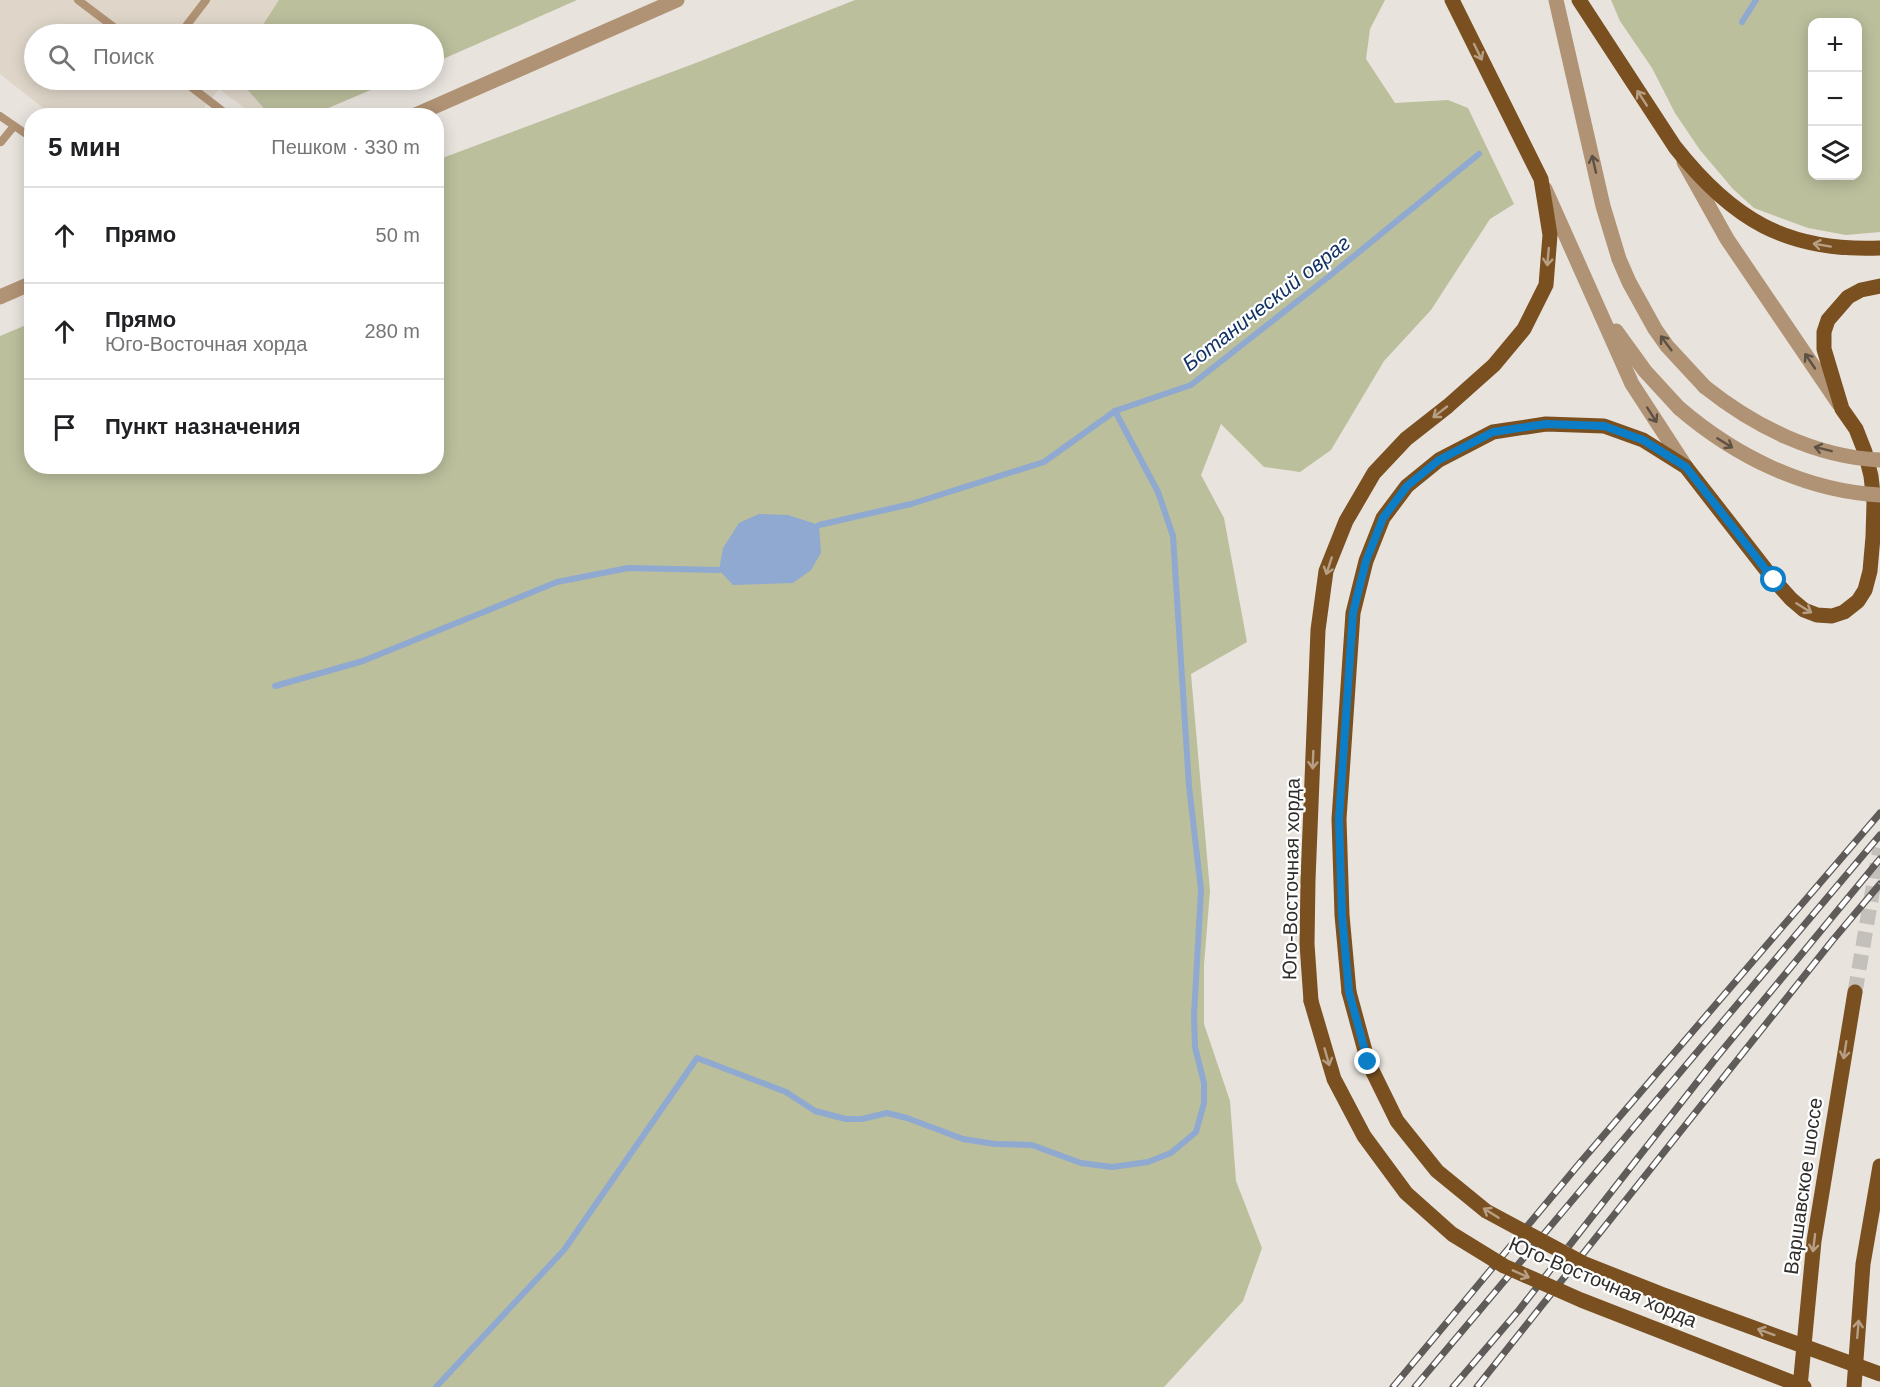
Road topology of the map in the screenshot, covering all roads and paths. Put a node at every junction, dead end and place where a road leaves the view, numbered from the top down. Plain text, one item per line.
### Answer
1 (78, 0) edge
2 (206, 0) edge
3 (677, 0) edge
4 (1452, 0) edge
5 (1556, 0) edge
6 (1579, 0) edge
7 (110, 24) edge
8 (188, 24) edge
9 (195, 90) edge
10 (219, 108) edge
11 (431, 108) edge
12 (0, 116) edge
13 (14, 126) junction
14 (24, 133) edge
15 (1, 142) edge
16 (1675, 147) junction
17 (1540, 179) junction
18 (1880, 248) edge
19 (24, 286) edge
20 (1880, 286) edge
21 (1589, 288) junction
22 (0, 297) edge
23 (1842, 409) junction
24 (1880, 460) edge
25 (1686, 467) junction
26 (1880, 495) edge
27 (1855, 992) tunnel mouth
28 (1880, 1166) edge
29 (1880, 1374) edge
30 (1802, 1387) edge
31 (1854, 1387) edge

1 - 7 lane
2 - 8 lane
3 - 11 street
4 -> 17 main road, Юго-Восточная хорда
24 -> 5 street, bridge
16 -> 6 main road
9 - 10 lane
12 - 13 lane
13 - 14 lane
13 - 15 lane
18 -> 16 main road
23 -> 16 street
17 - 21 street
17 -> 30 main road, Юго-Восточная хорда, bridge
19 - 22 street
20 - 23 main road, Юго-Восточная хорда
21 -> 25 street
21 -> 26 street, bridge
25 -> 23 main road, Юго-Восточная хорда
29 -> 25 main road, Юго-Восточная хорда, bridge
27 -> 30 main road, Варшавское шоссе
31 -> 28 main road

